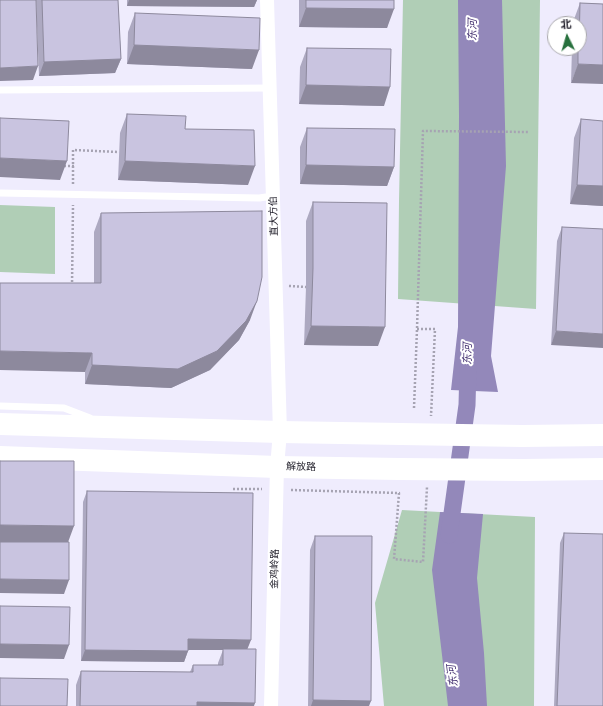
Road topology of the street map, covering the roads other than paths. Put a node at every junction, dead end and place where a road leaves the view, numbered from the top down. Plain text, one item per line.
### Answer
1 (267, 0) edge
2 (270, 88) junction
3 (0, 90) edge
4 (0, 193) edge
5 (273, 196) junction
6 (0, 406) edge
7 (0, 424) edge
8 (112, 427) junction
9 (280, 432) junction
10 (603, 435) edge
11 (0, 457) edge
12 (277, 467) junction
13 (603, 469) edge
14 (271, 706) edge

1 - 2 street, 直大方伯
2 - 3 lane
2 - 5 street, 直大方伯
4 - 5 lane
5 - 9 street, 直大方伯
6 - 8 lane
7 - 8 main road
8 - 9 main road
9 - 10 main road
9 - 12 street, 金鸡岭路
11 - 12 main road, 解放路
12 - 13 main road, 解放路
12 - 14 street, 金鸡岭路

